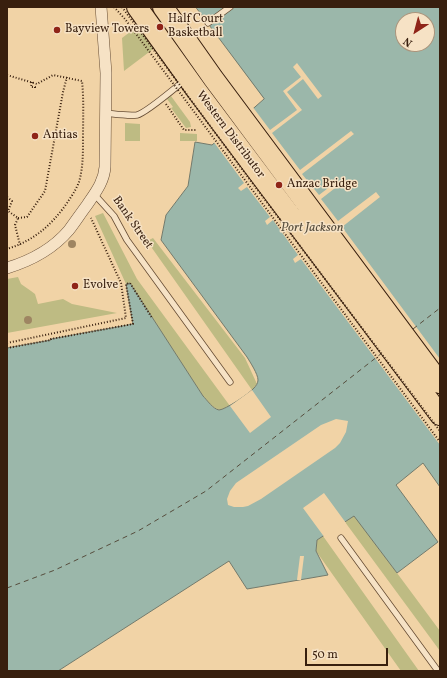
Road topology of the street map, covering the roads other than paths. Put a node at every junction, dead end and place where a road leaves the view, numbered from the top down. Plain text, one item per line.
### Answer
1 (101, 7) edge
2 (137, 7) edge
3 (162, 7) edge
4 (230, 7) edge
5 (208, 23) dead end
6 (185, 80) dead end
7 (105, 113) junction
8 (94, 194) junction
9 (7, 268) edge
10 (230, 382) dead end
11 (440, 382) edge
12 (440, 415) edge
13 (340, 538) dead end
14 (438, 671) edge

1 - 7 street, Bank Street
2 - 12 highway, Western Distributor
3 - 11 highway, Western Distributor
4 - 5 lane
6 - 7 lane
7 - 8 street, Bank Street
8 - 9 street
8 - 10 lane, Bank Street
13 - 14 lane

